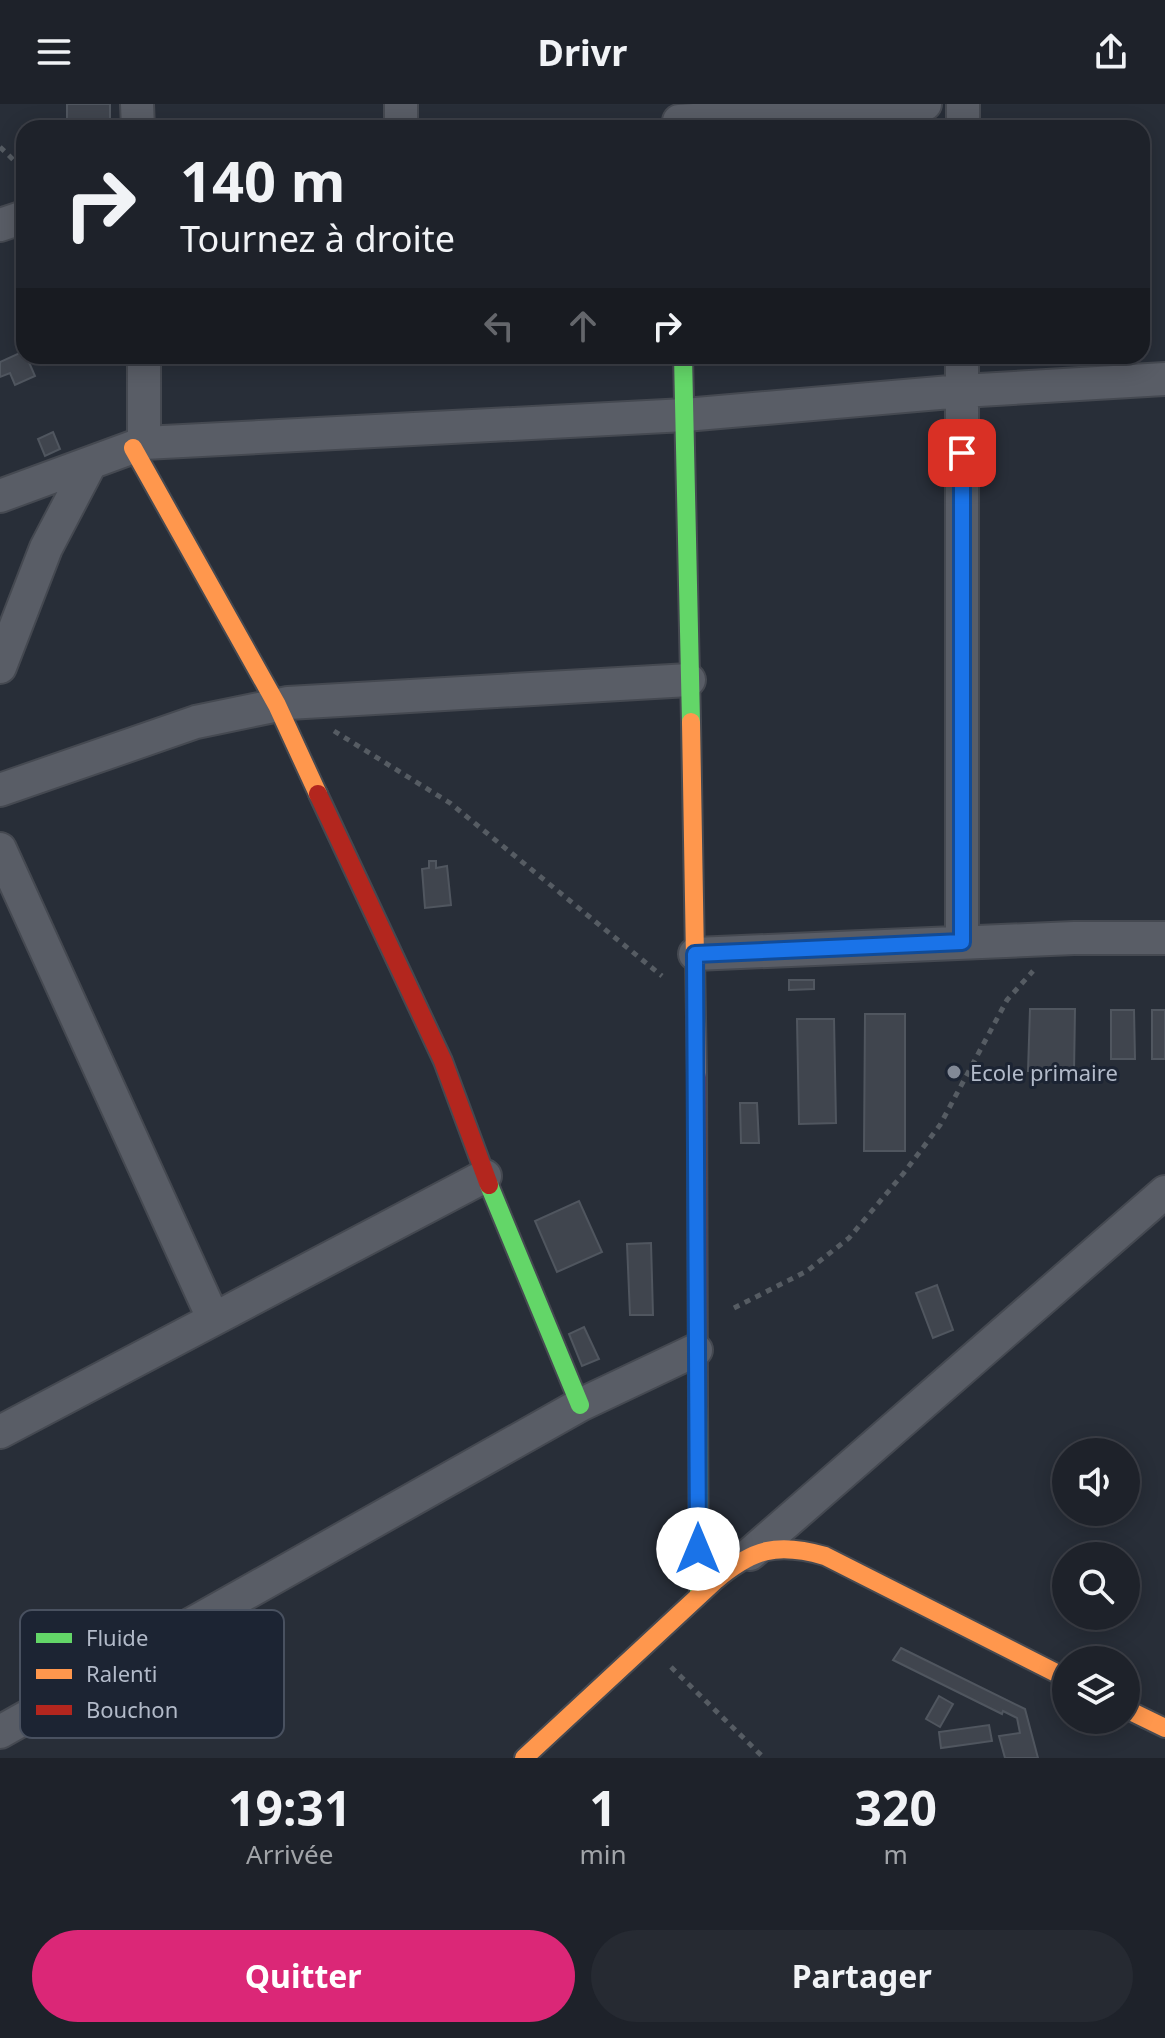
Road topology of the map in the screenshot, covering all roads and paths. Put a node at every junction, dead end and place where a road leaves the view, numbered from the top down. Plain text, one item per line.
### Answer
1 (925, 104) edge
2 (679, 118) edge
3 (0, 147) edge
4 (16, 162) edge
5 (143, 364) edge
6 (683, 364) edge
7 (962, 364) edge
8 (1165, 379) edge
9 (962, 391) junction
10 (685, 415) junction
11 (138, 446) junction
12 (90, 464) junction
13 (0, 496) edge
14 (0, 667) edge
15 (689, 680) junction
16 (277, 705) junction
17 (327, 727) dead end
18 (0, 790) edge
19 (0, 849) edge
20 (1074, 938) junction
21 (1165, 938) edge
22 (962, 942) junction
23 (695, 954) junction
24 (697, 1005) junction
25 (485, 1176) junction
26 (1165, 1192) edge
27 (213, 1318) junction
28 (696, 1338) junction
29 (580, 1405) junction
30 (0, 1432) edge
31 (750, 1554) junction
32 (699, 1595) junction
33 (216, 1610) edge
34 (647, 1645) junction
35 (1052, 1671) edge
36 (1140, 1716) edge
37 (20, 1721) edge
38 (1165, 1728) edge
39 (0, 1732) edge
40 (524, 1758) edge
41 (764, 1758) edge

1 - 2 street
3 - 4 path
5 - 11 street
6 - 10 street
7 - 9 street
8 - 9 street
9 - 10 street
9 - 22 street
10 - 11 street
10 - 15 street
11 - 12 street
11 - 16 street
12 - 13 street
12 - 14 street
15 - 16 street
15 - 23 street
16 - 18 street
16 - 25 street
17 - 24 path
19 - 27 street
20 - 21 street
20 - 22 street
20 - 28 path
22 - 23 street
23 - 24 street
24 - 28 street
25 - 27 street
25 - 29 street
26 - 31 street
27 - 30 street
28 - 29 street
28 - 32 street
29 - 33 street
31 - 32 street
31 - 35 street
32 - 34 street
34 - 40 street
34 - 41 path
36 - 38 street
37 - 39 street

